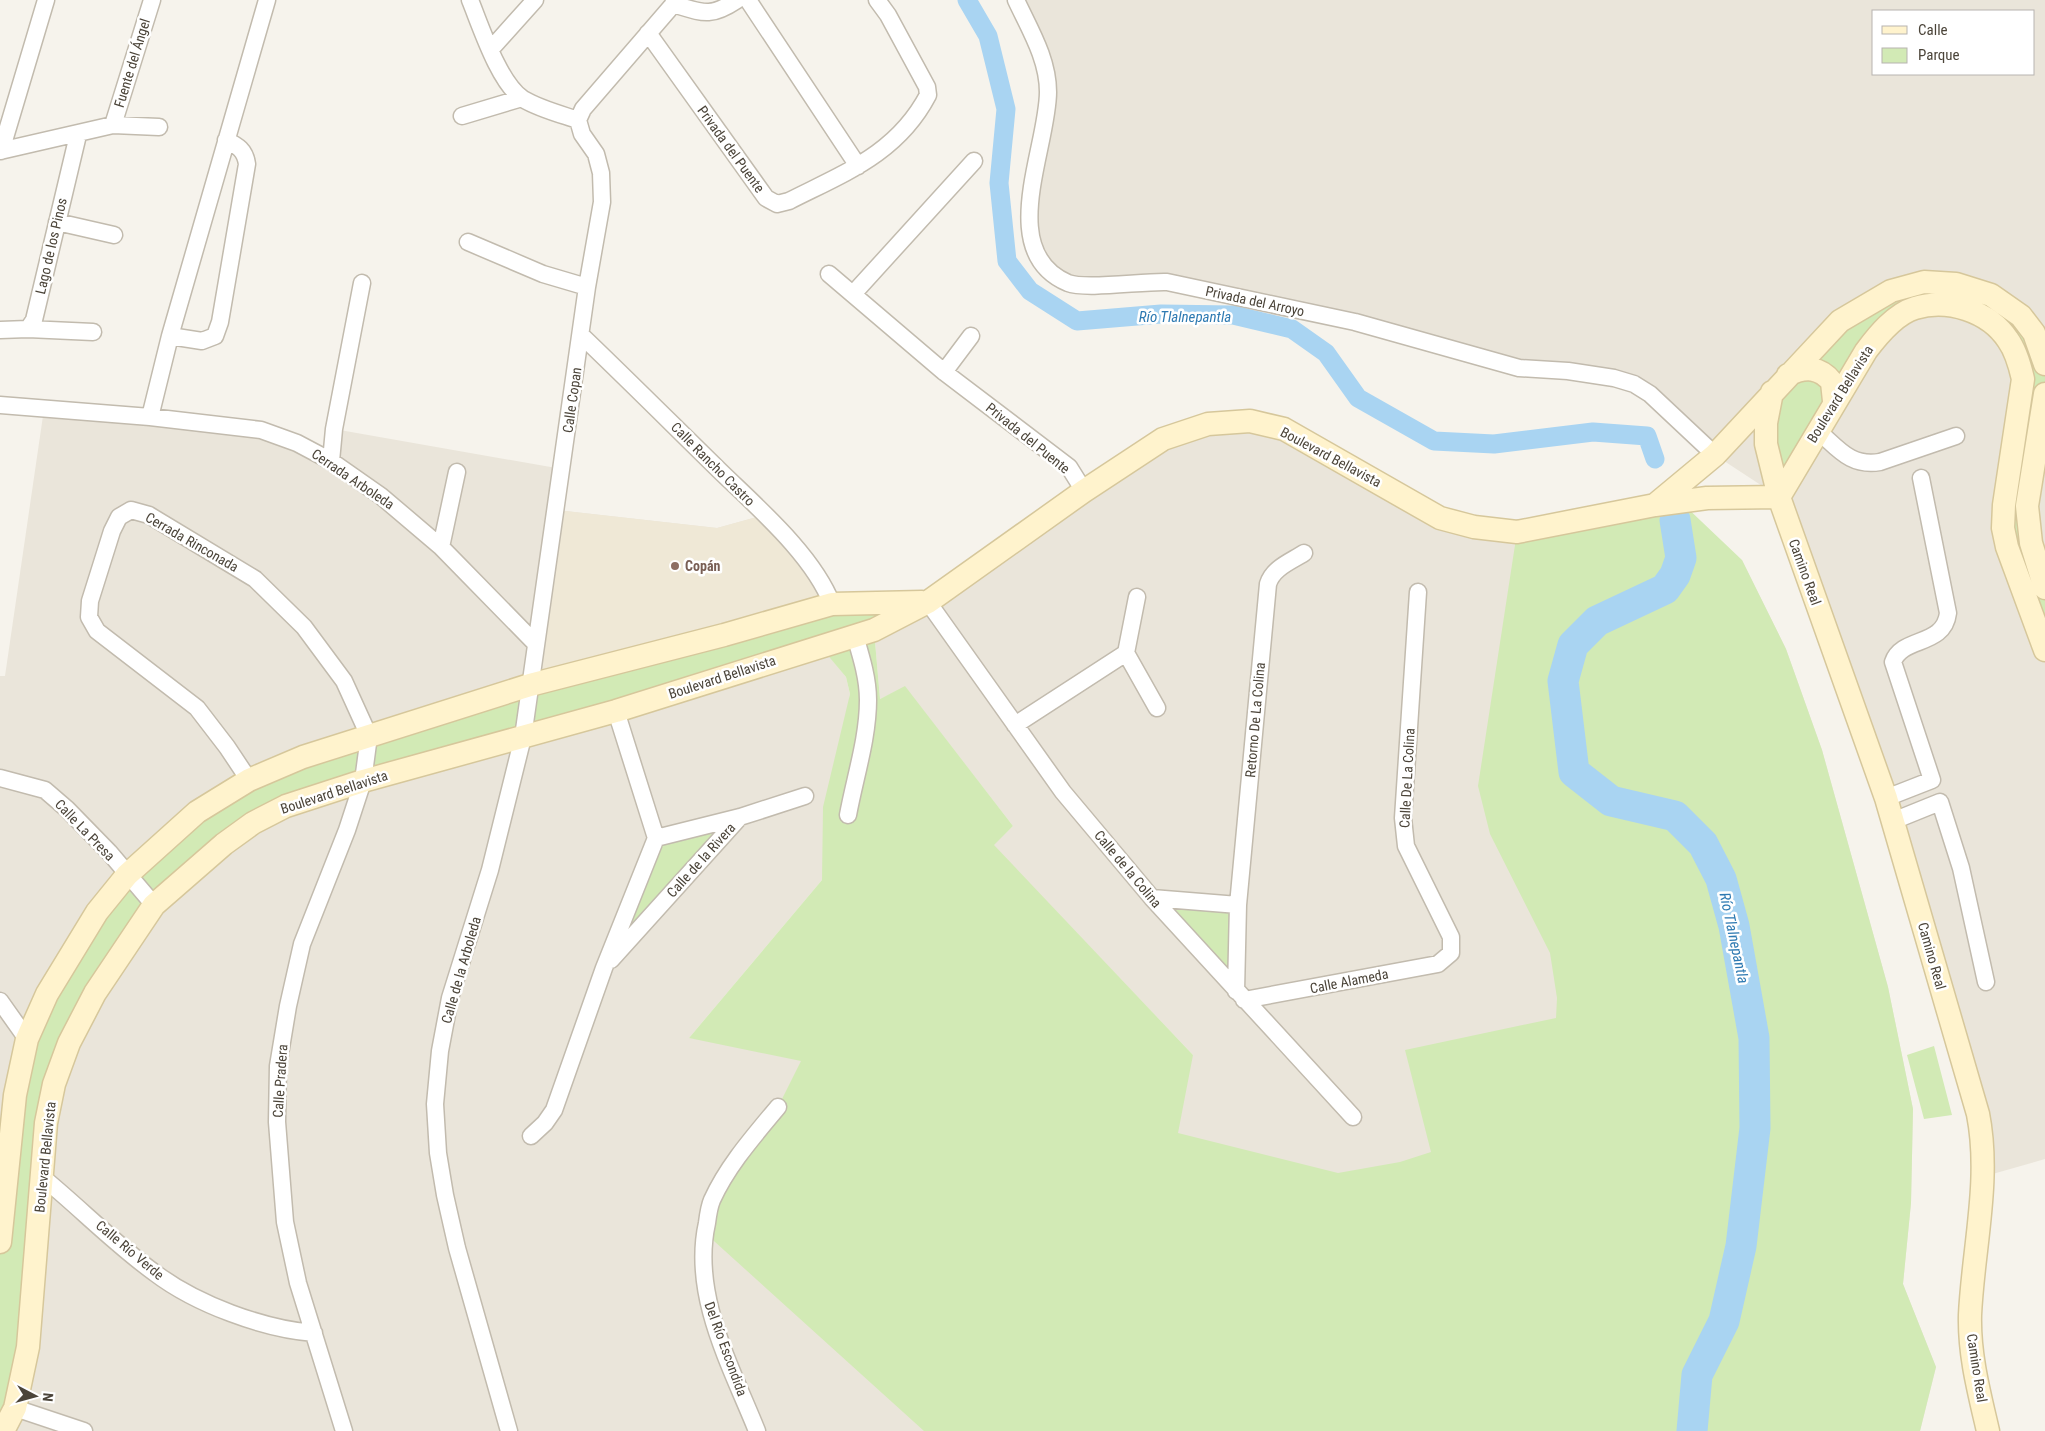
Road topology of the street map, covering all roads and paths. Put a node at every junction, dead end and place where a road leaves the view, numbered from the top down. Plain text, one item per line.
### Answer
1 (46, 0) edge
2 (152, 0) edge
3 (268, 0) edge
4 (470, 0) edge
5 (737, 0) edge
6 (748, 0) edge
7 (876, 0) edge
8 (1016, 0) edge
9 (675, 2) edge
10 (524, 4) edge
11 (648, 33) junction
12 (491, 49) junction
13 (522, 98) junction
14 (462, 116) dead end
15 (578, 120) junction
16 (113, 125) junction
17 (159, 127) dead end
18 (78, 135) junction
19 (226, 140) junction
20 (0, 151) edge
21 (974, 161) dead end
22 (858, 166) junction
23 (57, 222) junction
24 (114, 235) dead end
25 (468, 242) dead end
26 (829, 274) dead end
27 (362, 283) dead end
28 (587, 287) junction
29 (853, 294) junction
30 (28, 329) junction
31 (0, 330) edge
32 (93, 332) dead end
33 (581, 334) junction
34 (170, 336) junction
35 (971, 336) dead end
36 (2045, 364) edge
37 (944, 372) junction
38 (1788, 374) junction
39 (1772, 392) junction
40 (2045, 394) edge
41 (1834, 400) junction
42 (0, 405) edge
43 (150, 417) junction
44 (1817, 430) junction
45 (1956, 436) dead end
46 (1715, 455) junction
47 (330, 461) junction
48 (457, 472) dead end
49 (1921, 478) dead end
50 (1084, 491) junction
51 (1779, 497) junction
52 (1660, 502) junction
53 (441, 547) junction
54 (1304, 553) dead end
55 (2045, 588) edge
56 (1418, 592) dead end
57 (1137, 597) dead end
58 (928, 602) junction
59 (832, 604) junction
60 (855, 636) junction
61 (536, 644) junction
62 (2045, 650) edge
63 (1126, 653) junction
64 (530, 685) junction
65 (1157, 708) dead end
66 (616, 711) junction
67 (1015, 725) junction
68 (369, 736) junction
69 (523, 737) junction
70 (0, 778) edge
71 (249, 780) junction
72 (1932, 780) junction
73 (363, 781) junction
74 (805, 796) dead end
75 (1886, 798) junction
76 (1940, 802) junction
77 (848, 815) dead end
78 (740, 816) junction
79 (1893, 821) junction
80 (656, 838) junction
81 (127, 875) junction
82 (1152, 898) junction
83 (154, 905) junction
84 (1238, 905) junction
85 (1451, 953) joint
86 (604, 968) junction
87 (1986, 982) dead end
88 (1240, 996) junction
89 (0, 1000) edge
90 (27, 1039) junction
91 (778, 1107) dead end
92 (1353, 1117) dead end
93 (531, 1136) dead end
94 (41, 1176) junction
95 (0, 1242) edge
96 (314, 1333) junction
97 (16, 1408) junction
98 (3, 1431) edge
99 (84, 1431) edge
100 (344, 1431) edge
101 (509, 1431) edge
102 (757, 1431) edge
103 (1988, 1431) edge

1 - 20 street
2 - 16 street, Fuente del Ángel
3 - 19 street
4 - 12 street
5 - 9 street
6 - 22 street
7 - 22 street, Privada del Puente
8 - 46 street, Privada del Arroyo
9 - 11 street
10 - 12 street
11 - 15 street
11 - 22 street, Privada del Puente
12 - 13 street
13 - 14 street
13 - 15 street
15 - 28 street, Calle Copan
16 - 17 street
16 - 18 street
18 - 20 street
18 - 23 street, Lago de los Pinos
19 - 34 street
19 - 34 street
21 - 29 street
23 - 24 street
23 - 30 street, Lago de los Pinos
25 - 28 street
26 - 29 street, Privada del Puente
27 - 47 street
28 - 33 street, Calle Copan
29 - 37 street, Privada del Puente
30 - 31 street
30 - 32 street
33 - 59 street, Calle Rancho Castro
33 - 61 street, Calle Copan
34 - 43 street
35 - 37 street
36 - 38 main road, Boulevard Bellavista
37 - 50 street, Privada del Puente
38 - 39 main road, Boulevard Bellavista
38 - 41 main road
39 - 46 main road, Boulevard Bellavista
39 - 51 main road, Camino Real
40 - 55 main road
41 - 44 main road, Boulevard Bellavista
41 - 62 main road, Boulevard Bellavista
42 - 43 street, Cerrada Arboleda
43 - 47 street, Cerrada Arboleda
44 - 45 street
44 - 51 main road, Boulevard Bellavista
46 - 52 main road, Boulevard Bellavista
47 - 53 street, Cerrada Arboleda
48 - 53 street
49 - 72 street
50 - 52 main road, Boulevard Bellavista
50 - 58 main road, Boulevard Bellavista
51 - 52 main road, Boulevard Bellavista
51 - 75 main road, Camino Real
53 - 61 street, Cerrada Arboleda
54 - 84 street, Retorno De La Colina
56 - 85 street, Calle De La Colina
57 - 63 street
58 - 59 main road
58 - 60 main road, Boulevard Bellavista
58 - 67 street, Calle de la Colina
59 - 64 main road
60 - 66 main road, Boulevard Bellavista
60 - 77 street
61 - 64 street, Calle Copan
63 - 65 street
63 - 67 street
64 - 68 main road
64 - 69 street, Calle de la Arboleda
66 - 69 main road, Boulevard Bellavista
66 - 80 street
67 - 82 street, Calle de la Colina
68 - 71 main road
68 - 71 street, Cerrada Rinconada
68 - 73 street, Calle Pradera
69 - 73 main road, Boulevard Bellavista
69 - 101 street, Calle de la Arboleda
70 - 81 street, Calle La Presa
71 - 81 main road
72 - 75 street
72 - 76 street
73 - 83 main road, Boulevard Bellavista
73 - 96 street, Calle Pradera
74 - 78 street
75 - 79 main road, Camino Real
76 - 79 street
76 - 87 street
78 - 80 street, Calle de la Rivera
78 - 86 street, Calle de la Rivera
79 - 103 main road, Camino Real
80 - 86 street, Calle de la Rivera
81 - 83 street, Calle La Presa
81 - 90 main road
82 - 84 street
82 - 88 street, Calle de la Colina
83 - 94 main road, Boulevard Bellavista
84 - 88 street, Retorno De La Colina
85 - 88 street, Calle Alameda
86 - 93 street, Calle de la Rivera
88 - 92 street, Calle de la Colina
89 - 90 street
90 - 95 main road
91 - 102 street, Del Río Escondida
94 - 96 street, Calle Río Verde
94 - 97 main road, Boulevard Bellavista
96 - 100 street, Calle Pradera
97 - 98 main road, Boulevard Bellavista
97 - 99 street

